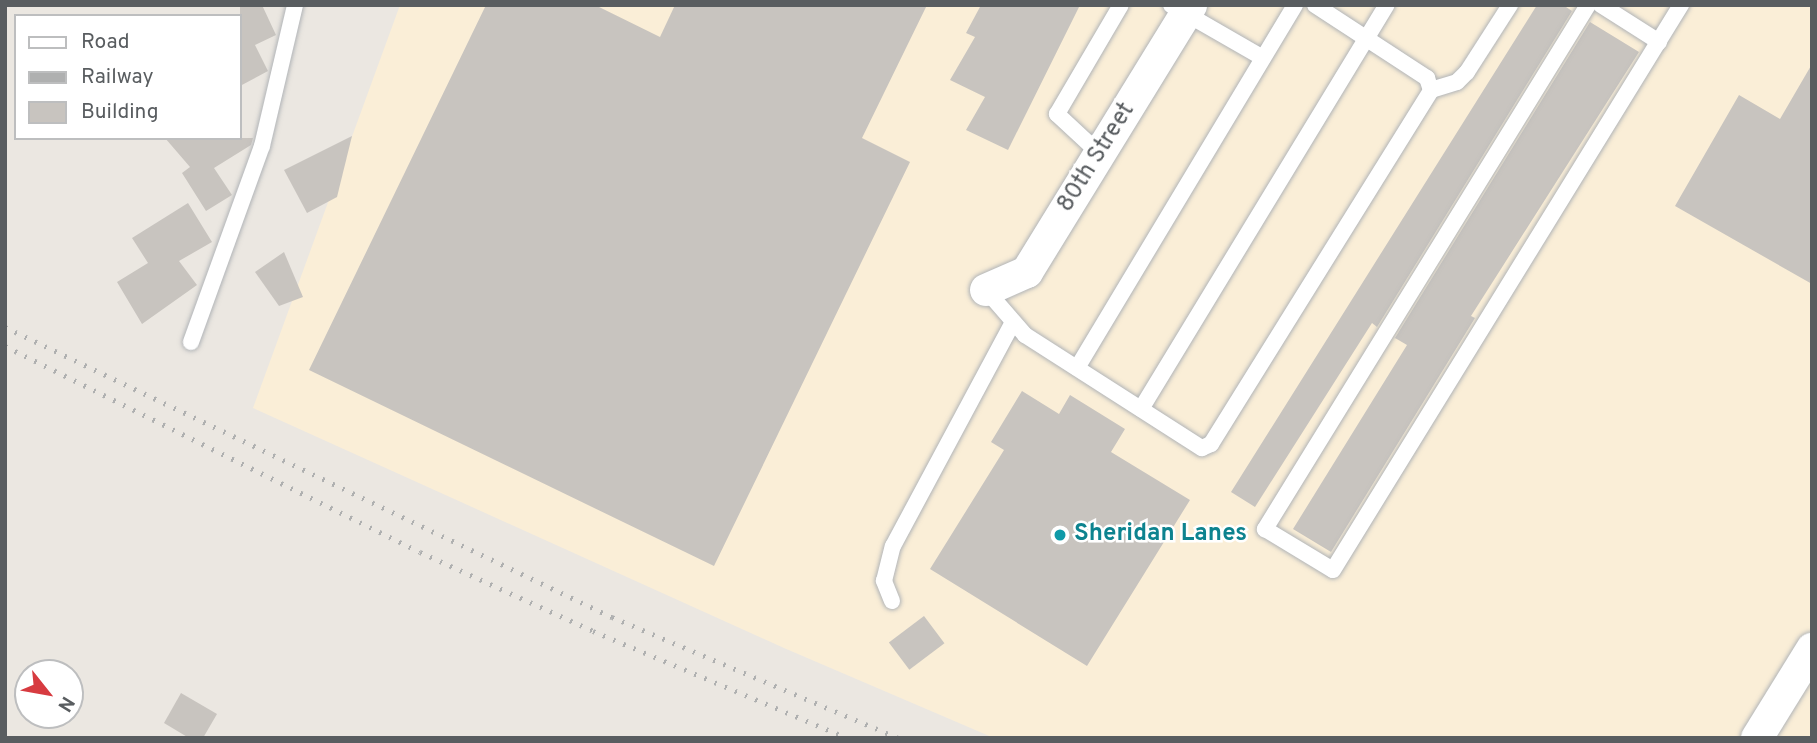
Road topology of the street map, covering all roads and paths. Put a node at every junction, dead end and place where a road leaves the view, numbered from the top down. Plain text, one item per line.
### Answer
1 (295, 5) edge
2 (1121, 5) edge
3 (1295, 5) edge
4 (1315, 5) edge
5 (1387, 5) edge
6 (1510, 5) edge
7 (1588, 5) edge
8 (1601, 5) edge
9 (1681, 5) edge
10 (1183, 7) edge
11 (1367, 39) junction
12 (1659, 42) junction
13 (1263, 58) junction
14 (1431, 90) junction
15 (1100, 154) junction
16 (986, 290) joint
17 (1013, 322) junction
18 (191, 342) dead end
19 (1077, 368) junction
20 (1141, 409) junction
21 (892, 601) dead end
22 (1812, 649) edge
23 (1757, 738) edge

1 - 18 lane
2 - 15 lane
3 - 13 lane
4 - 11 lane
5 - 11 lane
6 - 14 lane
7 - 12 lane
8 - 12 lane
9 - 12 lane
10 - 13 lane
10 - 15 street, 80th Street
11 - 14 lane
11 - 20 lane
13 - 19 lane
14 - 20 lane
15 - 16 street, 80th Street
16 - 17 lane
17 - 19 lane
17 - 21 lane
19 - 20 lane
22 - 23 street

